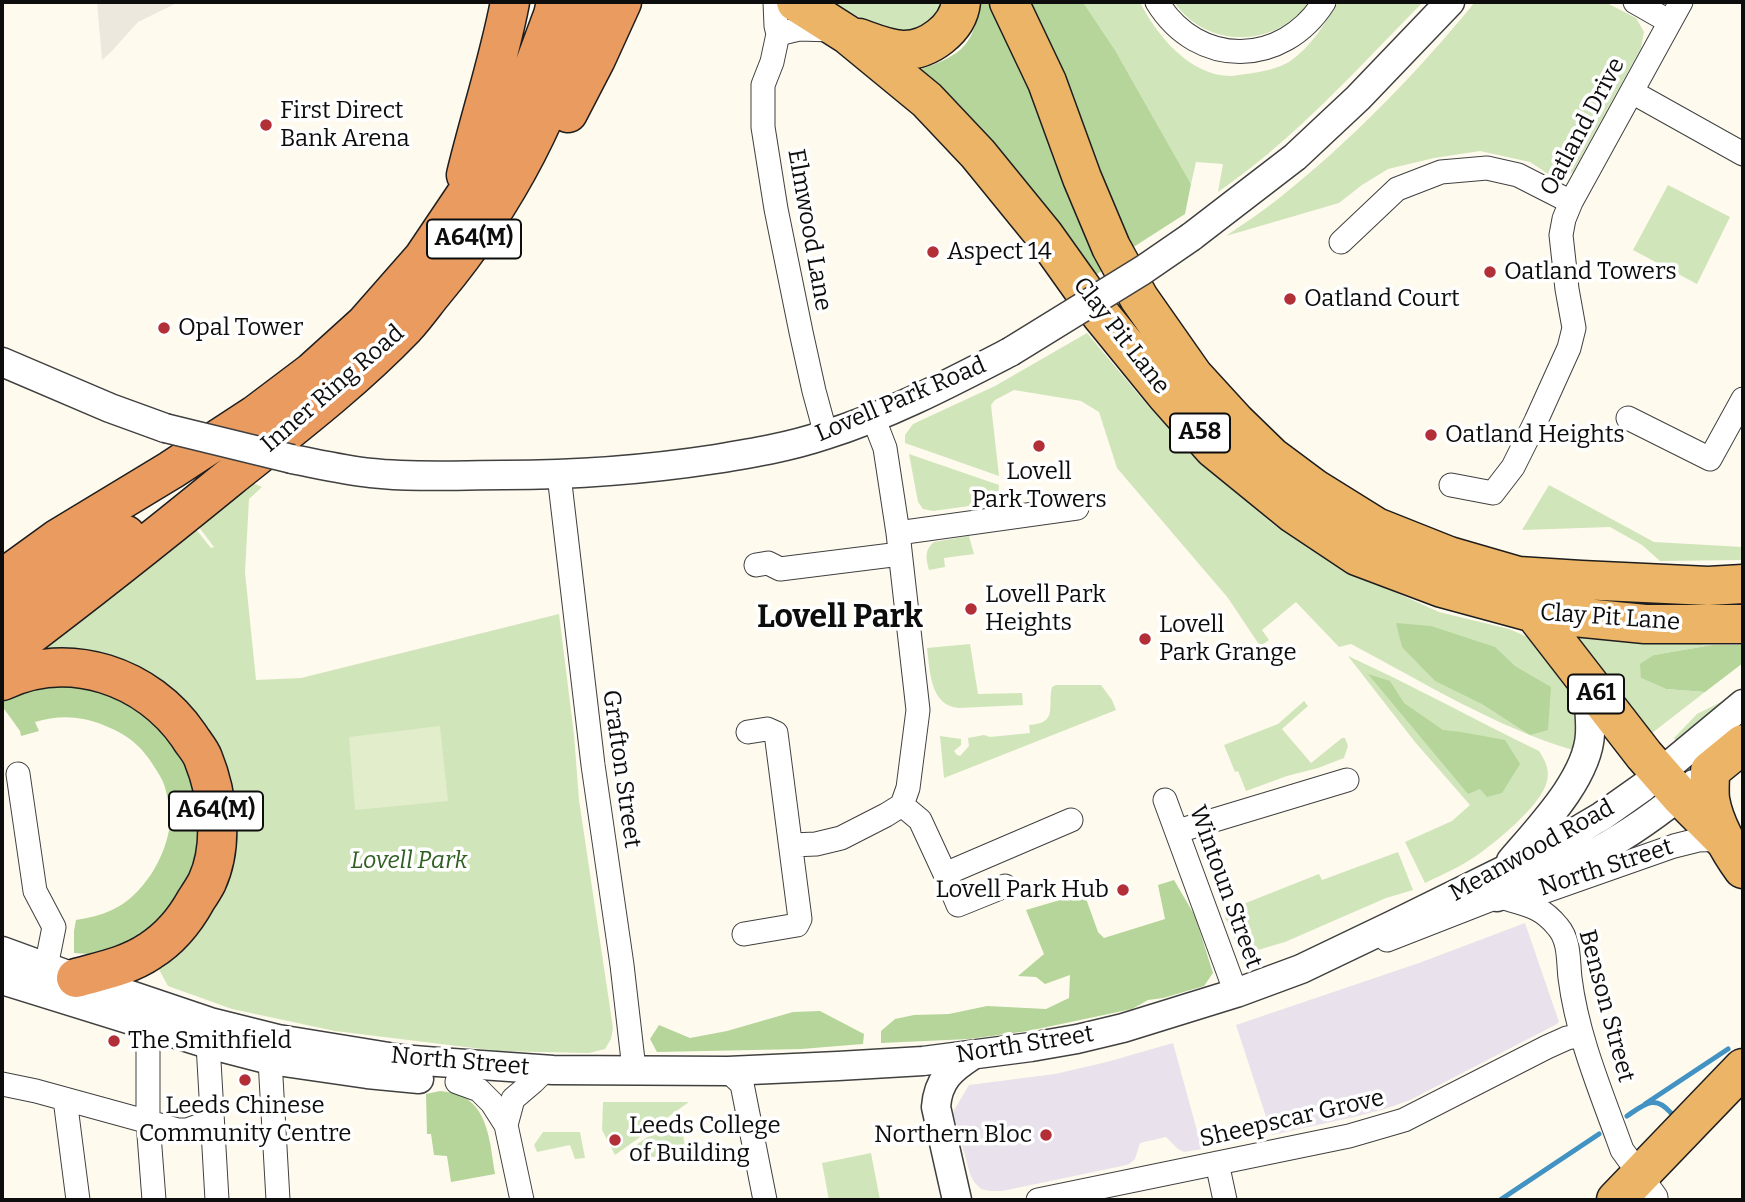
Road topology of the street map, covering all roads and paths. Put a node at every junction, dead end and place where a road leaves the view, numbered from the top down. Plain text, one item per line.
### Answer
1 (510, 2) edge
2 (556, 2) edge
3 (584, 2) edge
4 (622, 2) edge
5 (775, 2) edge
6 (961, 2) edge
7 (1009, 2) edge
8 (1157, 2) edge
9 (1324, 2) edge
10 (1450, 2) edge
11 (1635, 2) edge
12 (1675, 12) edge
13 (787, 18) edge
14 (845, 33) junction
15 (1632, 92) junction
16 (1743, 154) edge
17 (1571, 202) junction
18 (474, 211) junction
19 (1341, 242) dead end
20 (2, 362) edge
21 (1743, 400) edge
22 (873, 417) junction
23 (1628, 418) dead end
24 (826, 435) junction
25 (559, 475) junction
26 (221, 485) junction
27 (1451, 485) dead end
28 (1077, 508) dead end
29 (57, 539) junction
30 (899, 544) junction
31 (2, 565) edge
32 (756, 565) dead end
33 (2, 579) edge
34 (1743, 584) edge
35 (1534, 613) junction
36 (2, 616) edge
37 (1743, 624) edge
38 (2, 658) edge
39 (2, 681) edge
40 (1588, 685) junction
41 (1741, 718) edge
42 (748, 732) dead end
43 (1710, 771) junction
44 (18, 774) dead end
45 (1347, 780) dead end
46 (1670, 784) junction
47 (1166, 800) dead end
48 (902, 805) junction
49 (1071, 820) dead end
50 (1178, 831) junction
51 (792, 845) junction
52 (1737, 849) edge
53 (946, 874) junction
54 (1500, 884) junction
55 (1006, 886) dead end
56 (744, 934) dead end
57 (2, 951) edge
58 (1301, 969) joint
59 (61, 973) junction
60 (2, 980) edge
61 (1236, 993) junction
62 (148, 1026) junction
63 (1582, 1035) junction
64 (208, 1044) junction
65 (274, 1049) junction
66 (973, 1055) junction
67 (1743, 1068) edge
68 (634, 1069) junction
69 (728, 1071) junction
70 (540, 1076) junction
71 (457, 1083) junction
72 (2, 1084) edge
73 (65, 1099) junction
74 (1743, 1105) edge
75 (212, 1121) junction
76 (148, 1122) junction
77 (506, 1125) junction
78 (1217, 1163) junction
79 (1641, 1193) edge
80 (78, 1200) edge
81 (153, 1200) edge
82 (217, 1200) edge
83 (278, 1200) edge
84 (522, 1200) edge
85 (765, 1200) edge
86 (957, 1200) edge
87 (1038, 1200) edge
88 (1226, 1200) edge

1 - 18 highway, A64(M)
2 - 18 highway, Inner Ring Road / A64(M)
3 - 18 highway, Inner Ring Road / A64(M)
4 - 18 highway, A64(M)
5 - 13 street, Elmwood Lane
6 - 14 highway
7 - 34 highway, Clay Pit Lane / A58
8 - 9 street
10 - 22 street, Lovell Park Road, bridge
11 - 12 street, Oatland Drive
12 - 15 street, Oatland Drive
13 - 14 highway, Clay Pit Lane / A58
13 - 24 street, Elmwood Lane
14 - 35 highway, Clay Pit Lane / A58
15 - 16 street
15 - 17 street, Oatland Drive
17 - 19 street
17 - 27 street, Oatland Drive
18 - 26 highway, Inner Ring Road / A64(M)
18 - 29 highway, Inner Ring Road / A64(M)
20 - 25 street, Lovell Park Road, bridge
21 - 23 street
22 - 24 street, Lovell Park Road
22 - 30 street
24 - 25 street, Lovell Park Road
25 - 68 street, Grafton Street
26 - 36 highway, A64(M)
26 - 38 highway, Inner Ring Road / A64(M)
28 - 30 street
29 - 31 highway, A64(M)
29 - 33 highway, Inner Ring Road / A64(M)
30 - 32 street
30 - 48 street
35 - 37 highway, Clay Pit Lane / A58
35 - 40 highway, A61
39 - 59 highway, A64(M)
40 - 46 highway, A61
40 - 54 street
41 - 43 highway, Meanwood Road
41 - 46 street, Meanwood Road
42 - 51 street
43 - 46 street, Meanwood Road
43 - 52 highway
44 - 59 street
45 - 50 street
46 - 52 highway, A61
46 - 54 street, Meanwood Road
47 - 50 street, Wintoun Street
48 - 51 street
48 - 53 street
49 - 53 street
50 - 61 street, Wintoun Street
51 - 56 street
52 - 54 street, North Street
53 - 55 street
54 - 58 street, Meanwood Road
54 - 63 street, Benson Street
57 - 59 street, North Street
58 - 61 street, North Street
59 - 65 street, North Street
60 - 62 street, North Street
61 - 66 street, North Street
62 - 64 street, North Street
62 - 76 street
63 - 78 street, Sheepscar Grove
63 - 79 street, Benson Street
64 - 65 street, North Street
64 - 75 street
65 - 70 street, North Street
65 - 71 street, North Street
65 - 83 street
66 - 69 street, North Street
66 - 86 street
67 - 79 highway
68 - 69 street, North Street
68 - 70 street, North Street
69 - 85 street
70 - 71 street, North Street
70 - 77 street
71 - 77 street
72 - 73 street
73 - 76 street
73 - 80 street
74 - 79 highway
75 - 76 street
75 - 82 street
76 - 81 street
77 - 84 street
78 - 87 street, Sheepscar Grove
78 - 88 street

